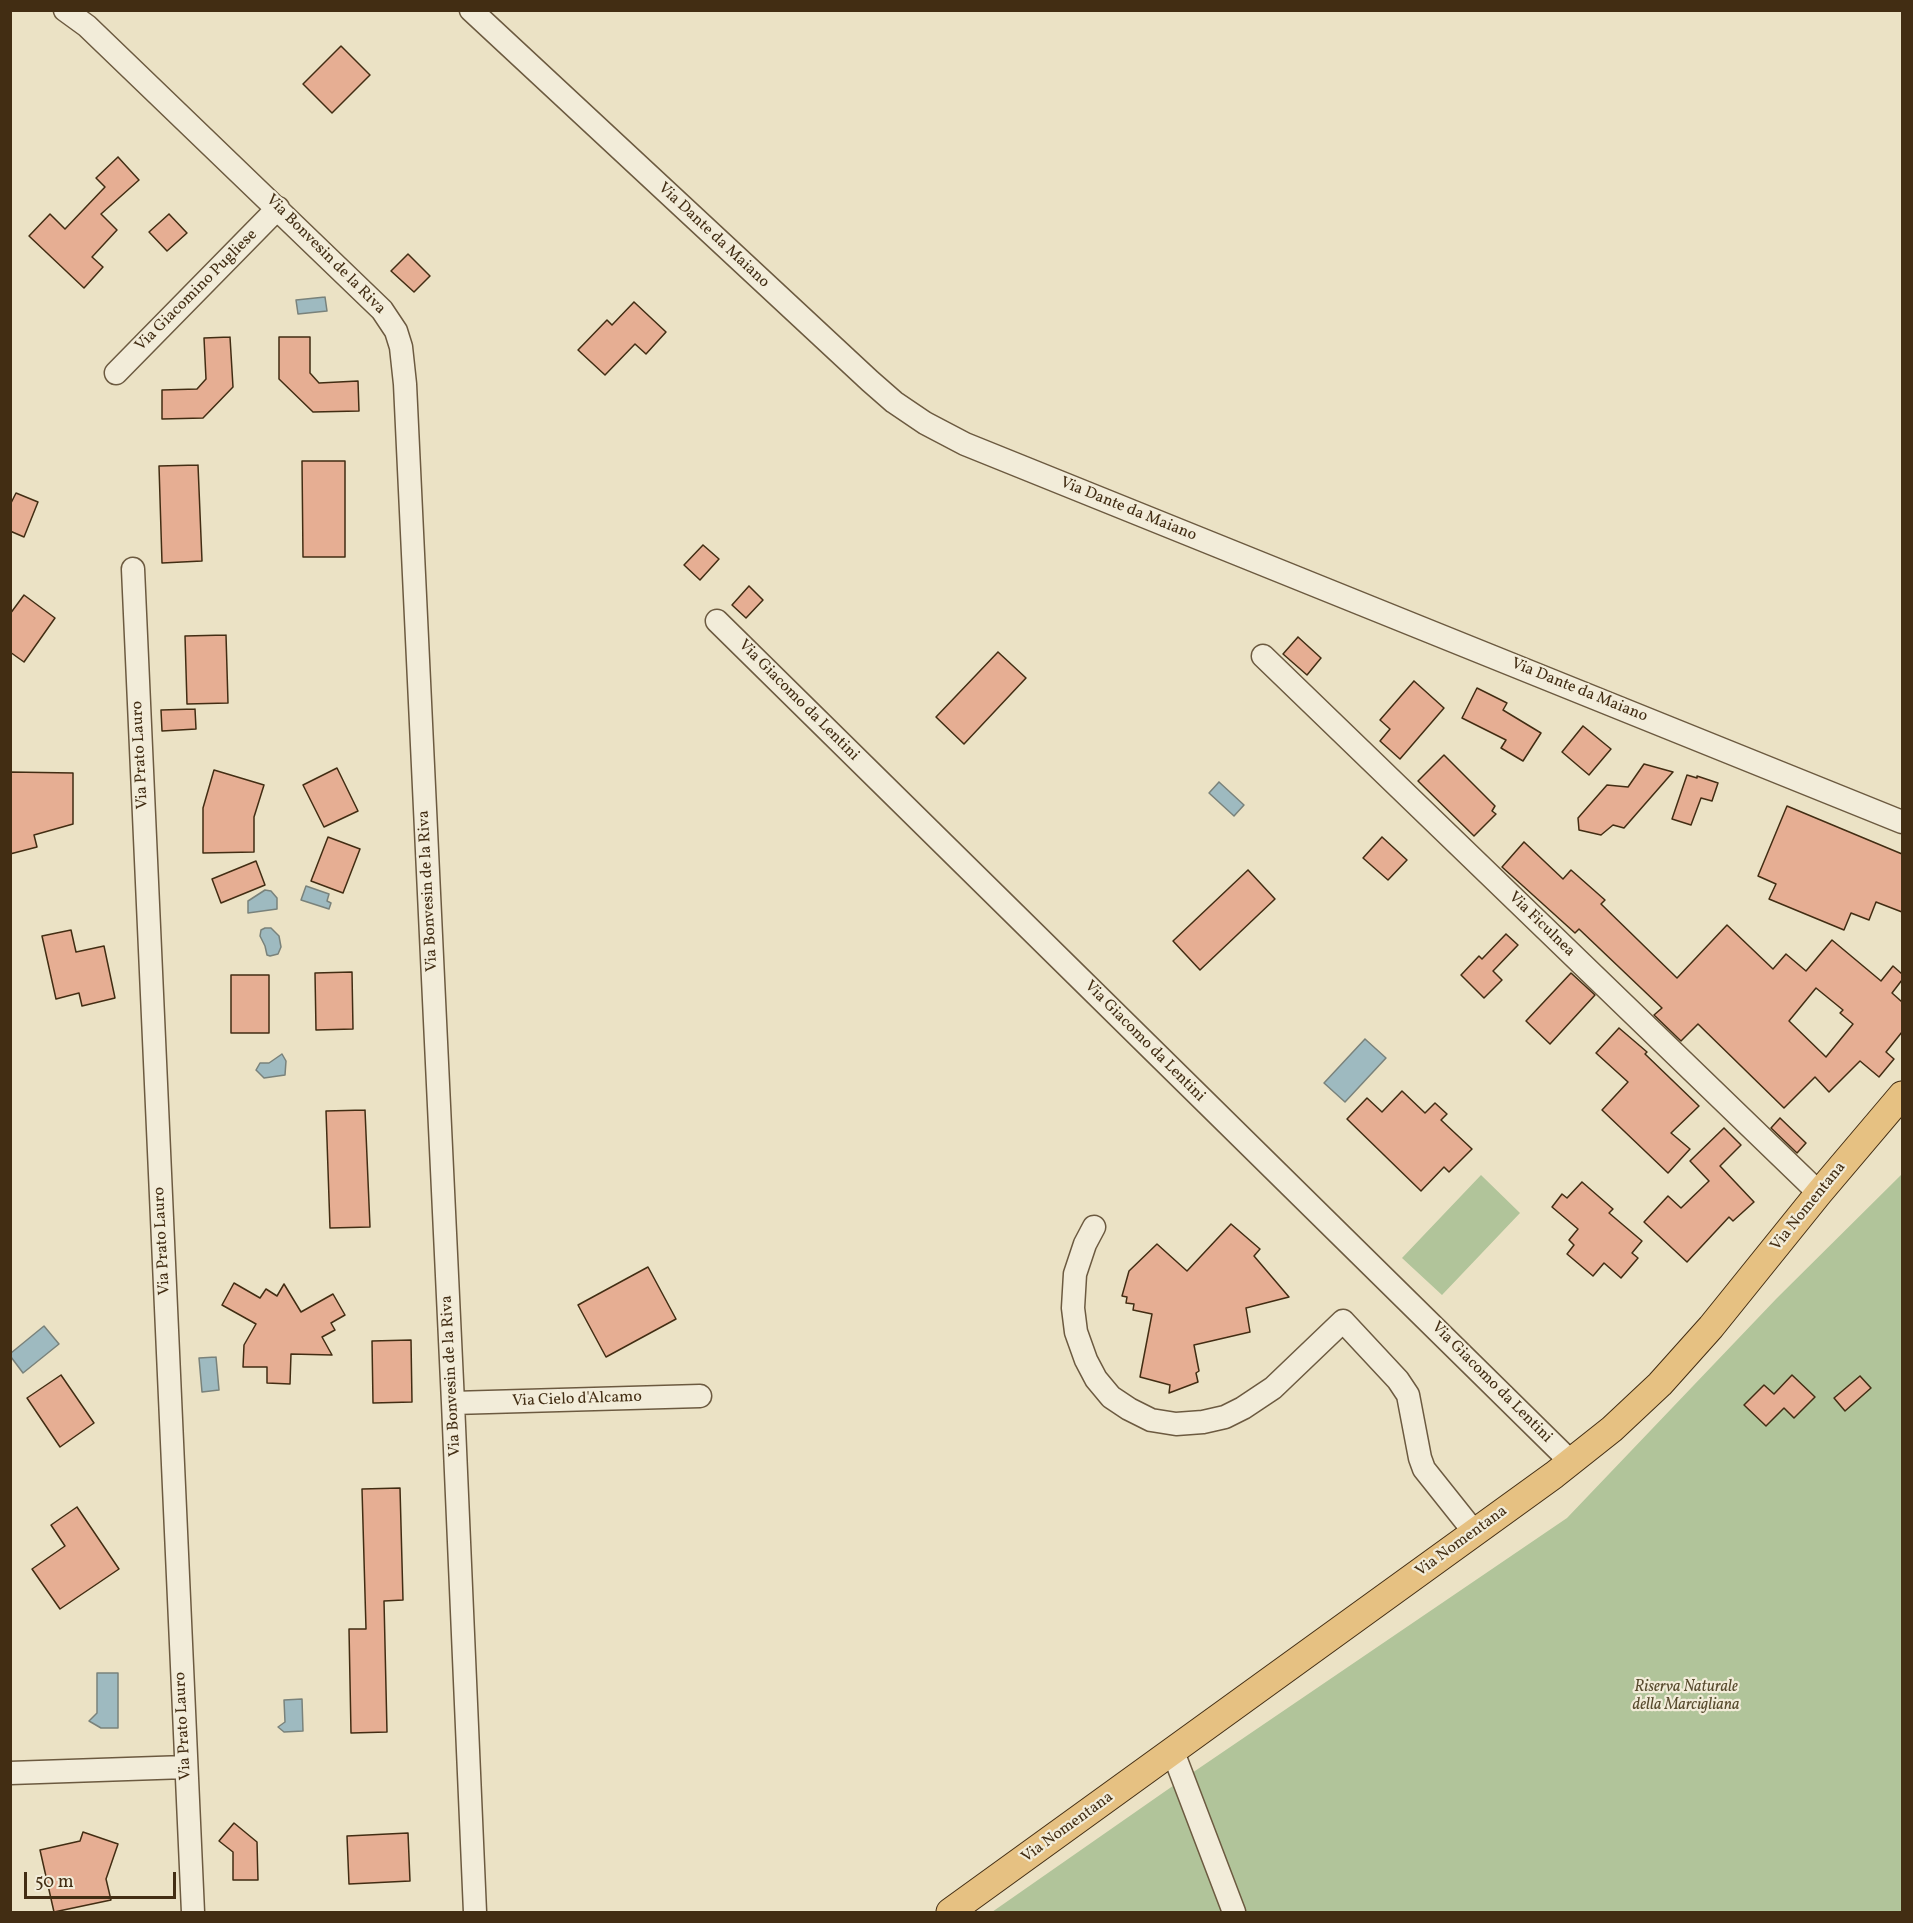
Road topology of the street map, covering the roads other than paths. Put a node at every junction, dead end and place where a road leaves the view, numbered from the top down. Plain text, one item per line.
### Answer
1 (65, 10) edge
2 (471, 10) edge
3 (278, 208) junction
4 (116, 373) dead end
5 (133, 569) dead end
6 (717, 621) dead end
7 (1263, 656) dead end
8 (1902, 822) edge
9 (1902, 1095) edge
10 (1819, 1193) junction
11 (1094, 1227) dead end
12 (700, 1396) dead end
13 (453, 1403) junction
14 (1571, 1462) junction
15 (1475, 1533) junction
16 (1173, 1752) junction
17 (186, 1767) junction
18 (10, 1773) edge
19 (193, 1912) edge
20 (475, 1912) edge
21 (950, 1912) edge
22 (1234, 1912) edge

1 - 3 street, Via Bonvesin de la Riva
2 - 8 street, Via Dante da Maiano
3 - 4 street, Via Giacomino Pugliese
3 - 13 street, Via Bonvesin de la Riva
5 - 17 street, Via Prato Lauro
6 - 14 street, Via Giacomo da Lentini
7 - 10 street, Via Ficulnea
9 - 10 main road, Via Nomentana
10 - 14 main road, Via Nomentana
11 - 15 street
12 - 13 street, Via Cielo d'Alcamo
13 - 20 street, Via Bonvesin de la Riva
14 - 15 main road, Via Nomentana
15 - 16 main road, Via Nomentana
16 - 21 main road, Via Nomentana
16 - 22 street
17 - 18 street
17 - 19 street, Via Prato Lauro

